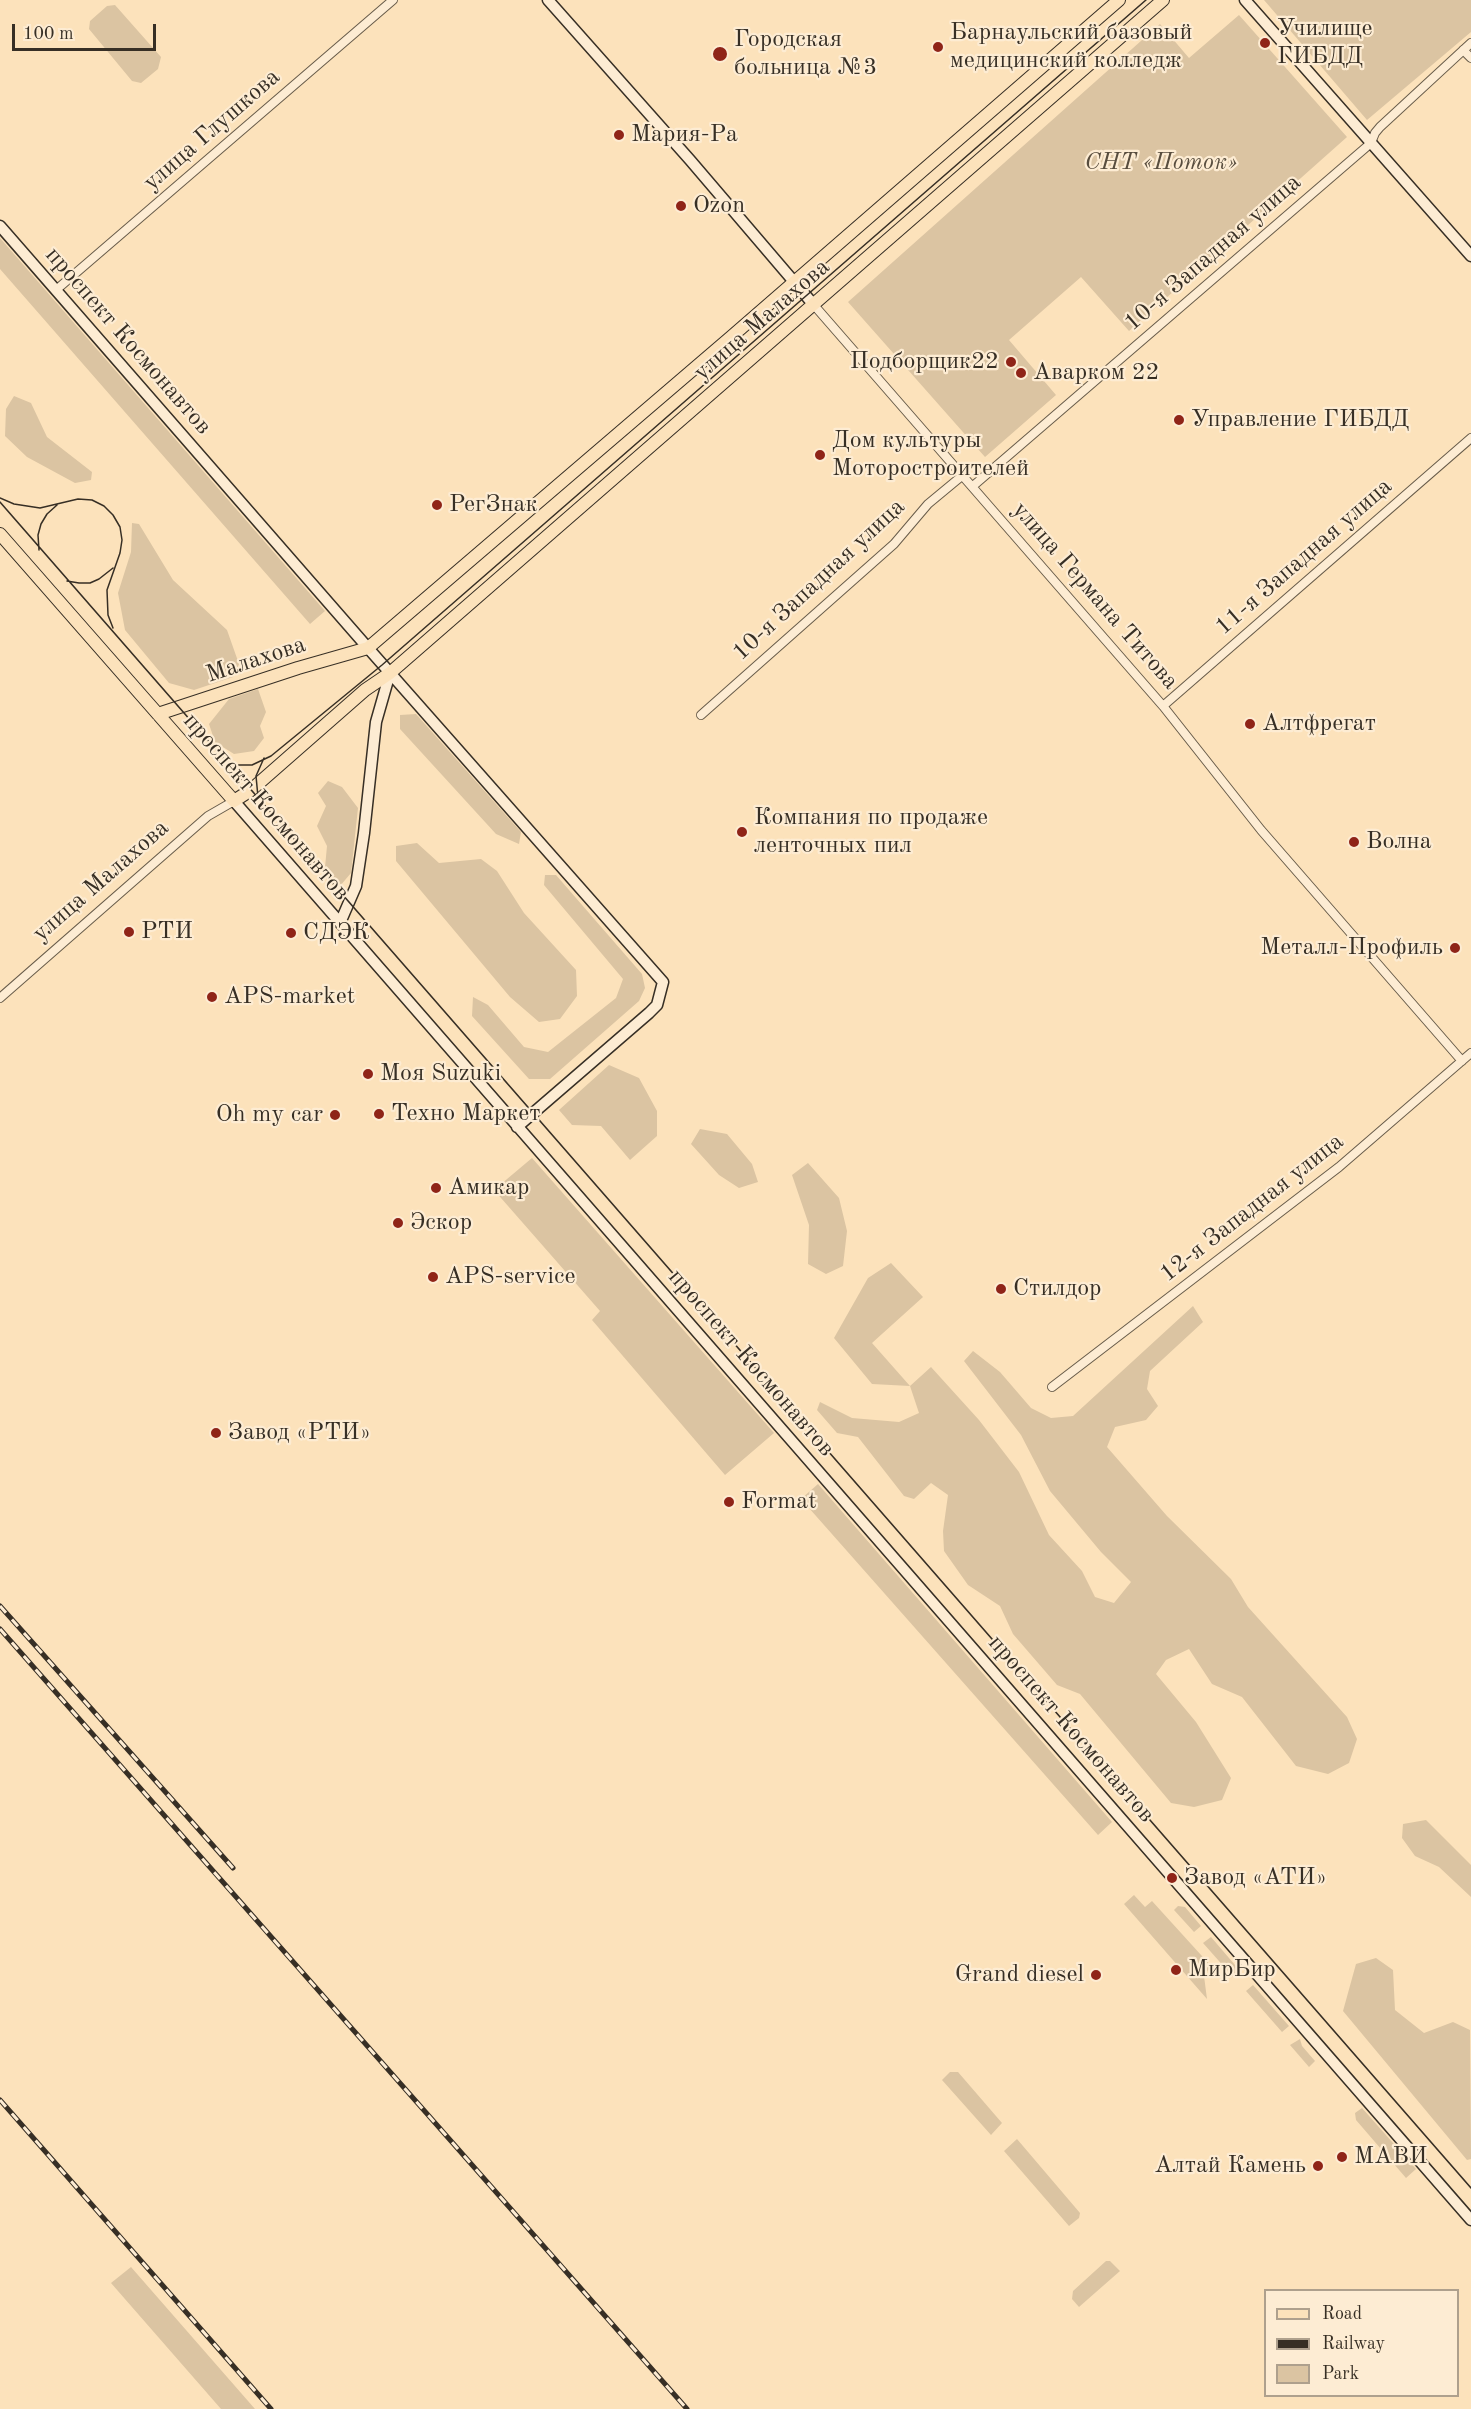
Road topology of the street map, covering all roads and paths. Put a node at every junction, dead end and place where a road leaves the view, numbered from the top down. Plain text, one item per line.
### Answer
1 (393, 0) edge
2 (548, 0) edge
3 (1119, 0) edge
4 (1163, 0) edge
5 (1245, 0) edge
6 (1471, 43) edge
7 (1463, 50) junction
8 (1471, 58) edge
9 (1371, 143) junction
10 (0, 226) edge
11 (1471, 256) edge
12 (794, 282) junction
13 (56, 290) junction
14 (813, 304) junction
15 (1471, 438) edge
16 (963, 475) junction
17 (973, 486) junction
18 (0, 534) edge
19 (368, 648) junction
20 (390, 673) junction
21 (1163, 706) junction
22 (158, 714) junction
23 (701, 715) dead end
24 (234, 801) junction
25 (340, 924) junction
26 (0, 998) edge
27 (1471, 1053) edge
28 (1462, 1061) junction
29 (517, 1127) junction
30 (1052, 1388) dead end
31 (1471, 2220) edge

1 - 13 street, улица Глушкова
2 - 12 main road, улица Германа Титова
3 - 12 main road, улица Малахова
4 - 14 main road, улица Малахова
5 - 9 main road
6 - 7 street, 10-я Западная улица
7 - 8 street
7 - 9 street, 10-я Западная улица
9 - 11 main road
9 - 17 street, 10-я Западная улица
10 - 13 main road, проспект Космонавтов
12 - 14 main road, улица Германа Титова
12 - 19 main road, улица Малахова
13 - 19 main road, проспект Космонавтов
14 - 16 street, улица Германа Титова
14 - 20 main road, улица Малахова
15 - 21 street, 11-я Западная улица
16 - 17 street, улица Германа Титова
16 - 23 street, 10-я Западная улица
17 - 21 street, улица Германа Титова
18 - 22 main road, проспект Космонавтов
19 - 20 main road, проспект Космонавтов
19 - 22 main road, Малахова
20 - 24 main road
20 - 25 main road
20 - 29 main road, проспект Космонавтов
21 - 28 street, улица Германа Титова
22 - 24 main road, проспект Космонавтов
24 - 25 main road, проспект Космонавтов
24 - 26 street, улица Малахова
25 - 29 main road, проспект Космонавтов
27 - 28 street, 12-я Западная улица
28 - 30 street, 12-я Западная улица
29 - 31 main road, проспект Космонавтов

